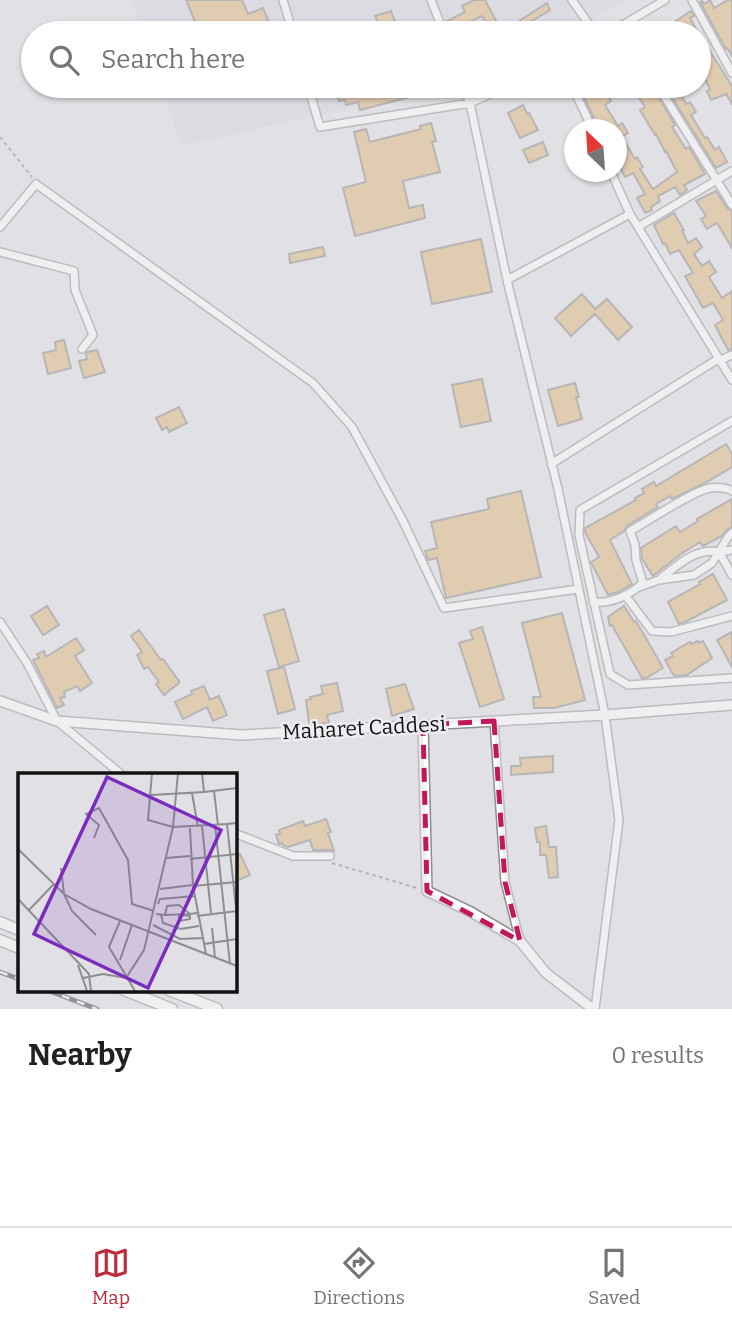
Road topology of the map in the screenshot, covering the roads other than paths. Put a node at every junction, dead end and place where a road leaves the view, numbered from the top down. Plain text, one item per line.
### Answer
1 (283, 0) edge
2 (432, 0) edge
3 (572, 0) edge
4 (665, 0) edge
5 (692, 0) edge
6 (289, 21) edge
7 (440, 21) edge
8 (587, 21) edge
9 (636, 21) edge
10 (704, 21) edge
11 (711, 35) edge
12 (732, 73) edge
13 (312, 98) edge
14 (468, 98) edge
15 (481, 98) edge
16 (578, 98) edge
17 (666, 98) edge
18 (470, 103) junction
19 (588, 119) edge
20 (732, 172) edge
21 (717, 180) junction
22 (616, 182) edge
23 (732, 205) edge
24 (630, 214) junction
25 (0, 227) edge
26 (638, 227) junction
27 (0, 252) edge
28 (507, 280) junction
29 (82, 349) dead end
30 (732, 355) edge
31 (719, 360) junction
32 (732, 380) edge
33 (732, 421) edge
34 (551, 464) junction
35 (732, 491) edge
36 (732, 533) edge
37 (732, 550) edge
38 (719, 552) junction
39 (732, 575) edge
40 (659, 580) junction
41 (637, 588) junction
42 (579, 589) junction
43 (625, 595) junction
44 (593, 601) junction
45 (732, 616) edge
46 (0, 622) edge
47 (732, 678) edge
48 (0, 701) edge
49 (732, 705) edge
50 (605, 715) junction
51 (57, 721) junction
52 (494, 721) junction
53 (423, 725) junction
54 (119, 773) edge
55 (236, 834) edge
56 (330, 860) road end
57 (0, 922) edge
58 (18, 930) edge
59 (0, 940) edge
60 (520, 941) junction
61 (18, 948) edge
62 (129, 992) edge
63 (174, 992) edge
64 (172, 1009) edge
65 (217, 1009) edge
66 (594, 1009) edge

1 - 6 street
2 - 7 street
3 - 8 street
4 - 9 street
5 - 10 street
11 - 12 street
13 - 18 street
14 - 18 street
15 - 18 street
16 - 19 street
17 - 21 street
18 - 28 street
20 - 21 street
21 - 23 street
21 - 26 street
22 - 24 street
24 - 26 street
24 - 28 street
25 - 42 street
26 - 31 street
27 - 29 street
28 - 34 street
30 - 31 street
31 - 32 street
31 - 34 street
33 - 44 street
34 - 42 street
35 - 41 street
36 - 38 street
37 - 38 street
38 - 39 street
38 - 40 street
38 - 40 street
40 - 41 street
41 - 43 street
42 - 50 street
43 - 44 street
43 - 45 street
44 - 47 street
46 - 51 street
48 - 51 street, Maharet Caddesi
49 - 50 street, Maharet Caddesi
50 - 52 street, Maharet Caddesi
50 - 66 street
51 - 53 street, Maharet Caddesi
51 - 54 street
52 - 53 street, Maharet Caddesi
52 - 60 street
53 - 60 street
55 - 56 street
57 - 58 main road
59 - 61 main road
60 - 66 street
62 - 64 main road
63 - 65 main road

